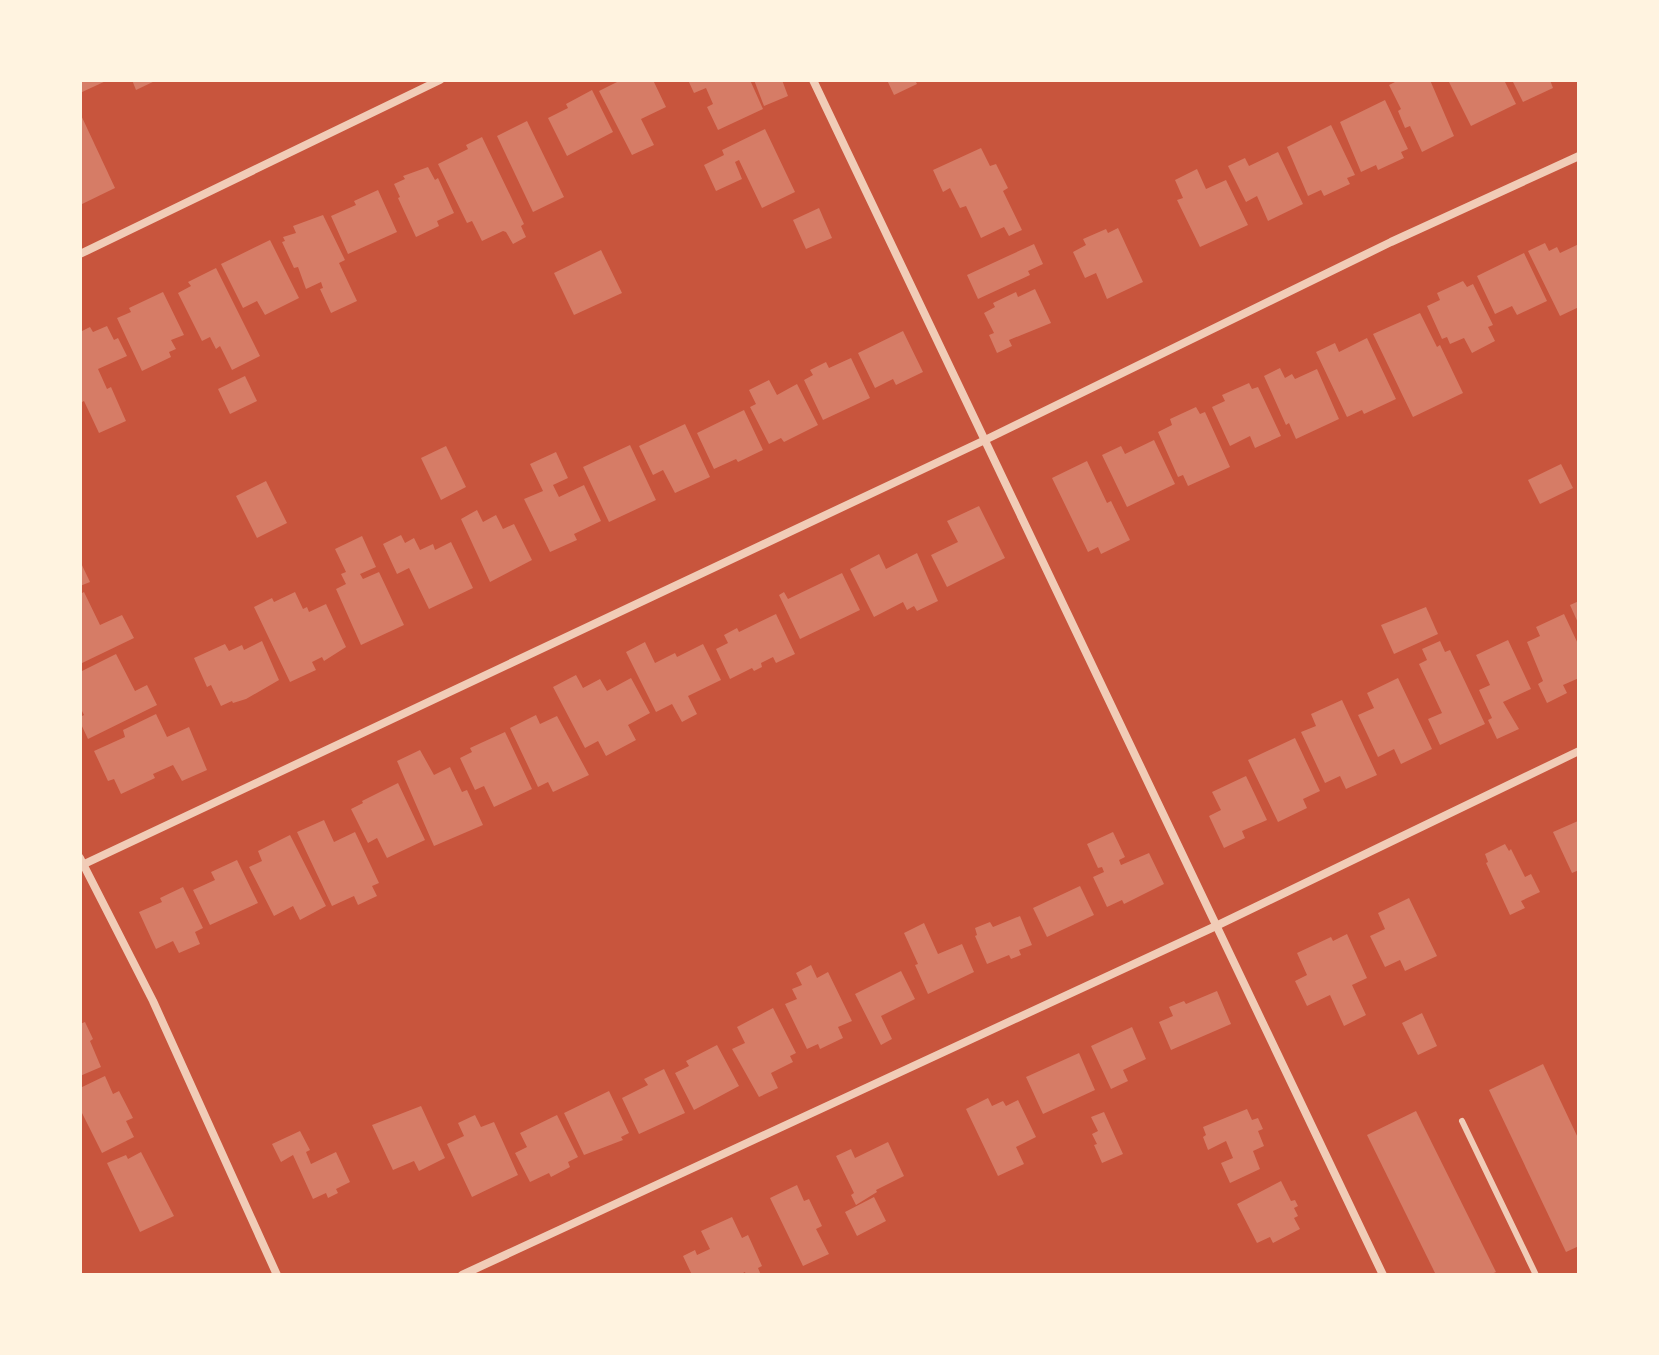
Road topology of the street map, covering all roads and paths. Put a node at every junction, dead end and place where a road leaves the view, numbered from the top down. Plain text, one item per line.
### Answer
1 (440, 80) edge
2 (813, 80) edge
3 (1579, 156) edge
4 (80, 254) edge
5 (985, 440) junction
6 (1579, 751) edge
7 (81, 863) edge
8 (1216, 926) junction
9 (1462, 1121) dead end
10 (277, 1275) edge
11 (462, 1275) edge
12 (1383, 1275) edge
13 (1536, 1275) edge

1 - 4 street
2 - 5 street
3 - 5 street
5 - 7 street
5 - 8 street
6 - 8 street
7 - 10 street
8 - 11 street
8 - 12 street
9 - 13 lane

